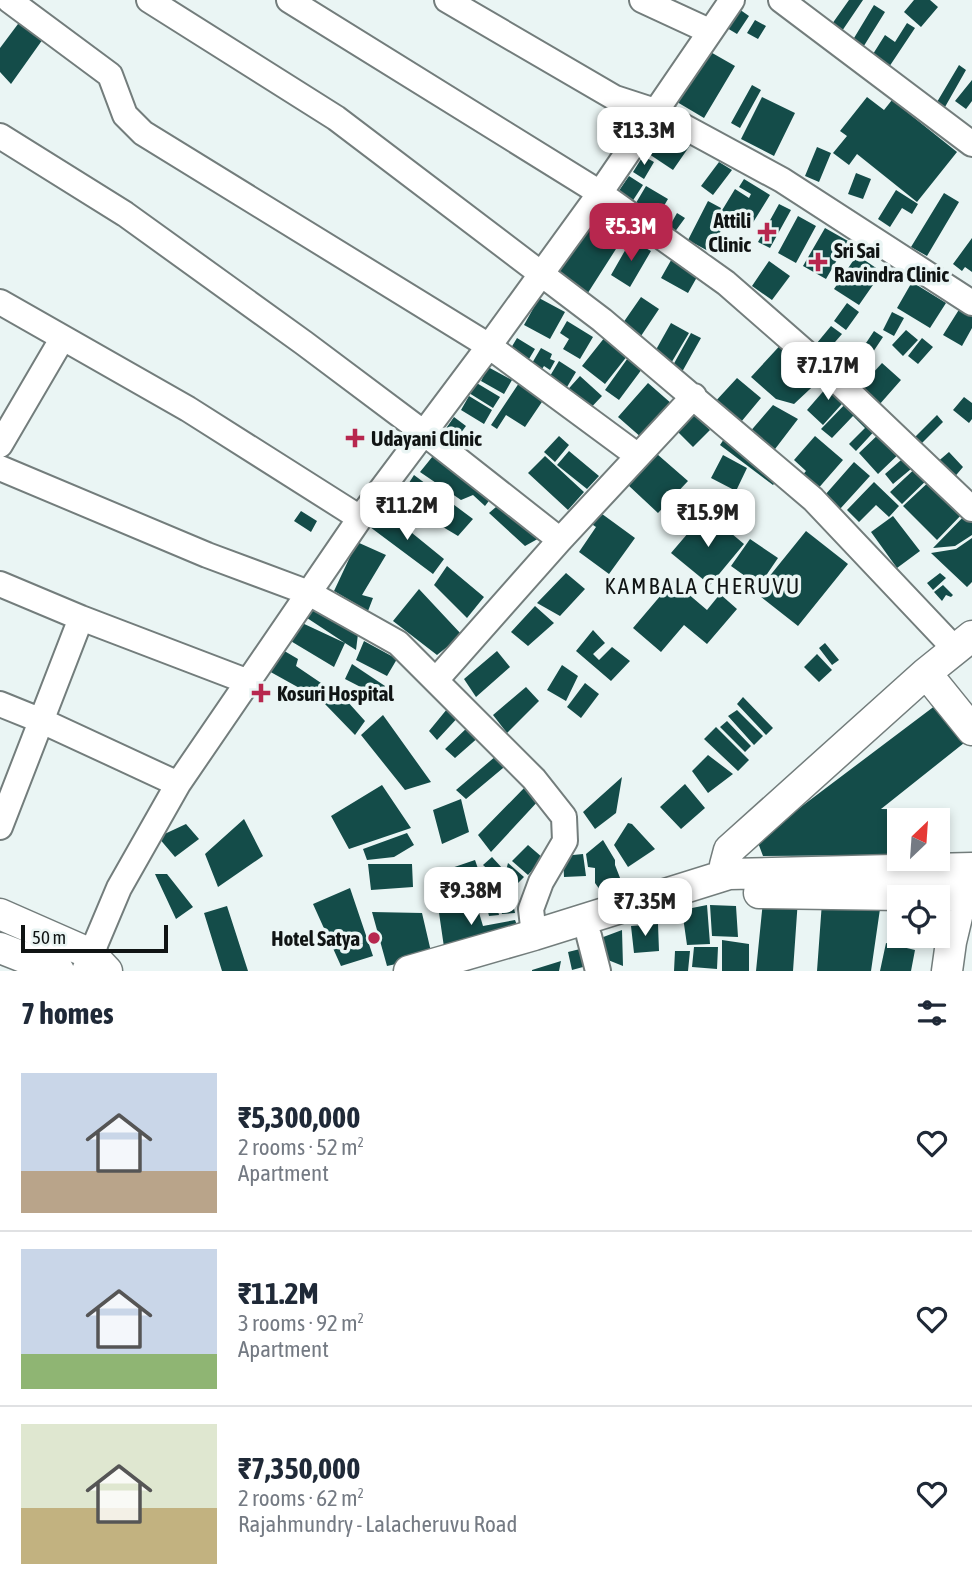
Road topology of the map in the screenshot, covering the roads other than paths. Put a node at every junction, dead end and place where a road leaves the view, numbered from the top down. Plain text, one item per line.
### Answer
1 (9, 0) edge
2 (149, 0) edge
3 (289, 0) edge
4 (447, 0) edge
5 (642, 0) edge
6 (732, 0) edge
7 (781, 0) edge
8 (709, 32) junction
9 (655, 111) junction
10 (0, 136) edge
11 (972, 144) edge
12 (600, 192) junction
13 (541, 274) junction
14 (0, 302) edge
15 (972, 303) edge
16 (62, 339) junction
17 (489, 346) junction
18 (694, 396) junction
19 (424, 433) junction
20 (0, 445) edge
21 (638, 456) junction
22 (0, 468) edge
23 (972, 509) edge
24 (360, 518) junction
25 (560, 540) junction
26 (0, 584) edge
27 (309, 593) junction
28 (81, 618) junction
29 (964, 643) edge
30 (926, 673) junction
31 (436, 680) junction
32 (246, 681) junction
33 (0, 704) edge
34 (42, 721) junction
35 (972, 730) edge
36 (178, 784) junction
37 (5, 800) edge
38 (0, 827) edge
39 (729, 874) junction
40 (969, 877) edge
41 (0, 914) edge
42 (534, 935) junction
43 (589, 936) junction
44 (0, 948) edge
45 (94, 965) edge
46 (59, 971) edge
47 (409, 971) edge
48 (472, 971) edge
49 (598, 971) edge
50 (947, 971) edge

1 - 17 street
2 - 13 street
3 - 12 street
4 - 9 street
5 - 8 street
6 - 8 street
7 - 11 street
8 - 9 street
9 - 12 street
9 - 15 street
10 - 19 street
12 - 13 street
12 - 23 street
13 - 17 street
13 - 18 street
14 - 16 street
16 - 20 street
16 - 24 street
17 - 19 street
17 - 21 street
18 - 21 street
18 - 29 street
19 - 24 street
19 - 25 street
21 - 25 street
22 - 27 street
24 - 27 street
25 - 31 street
26 - 28 street
27 - 31 street
27 - 32 street
28 - 32 street
28 - 34 street
29 - 30 main road
30 - 35 main road
30 - 39 main road
31 - 42 street
32 - 36 street
33 - 34 street
34 - 36 street
34 - 37 street
36 - 45 street
37 - 38 street
39 - 40 main road
39 - 42 main road
40 - 43 main road
40 - 50 main road
41 - 45 main road
42 - 47 main road
43 - 48 main road
43 - 49 street
44 - 46 main road

